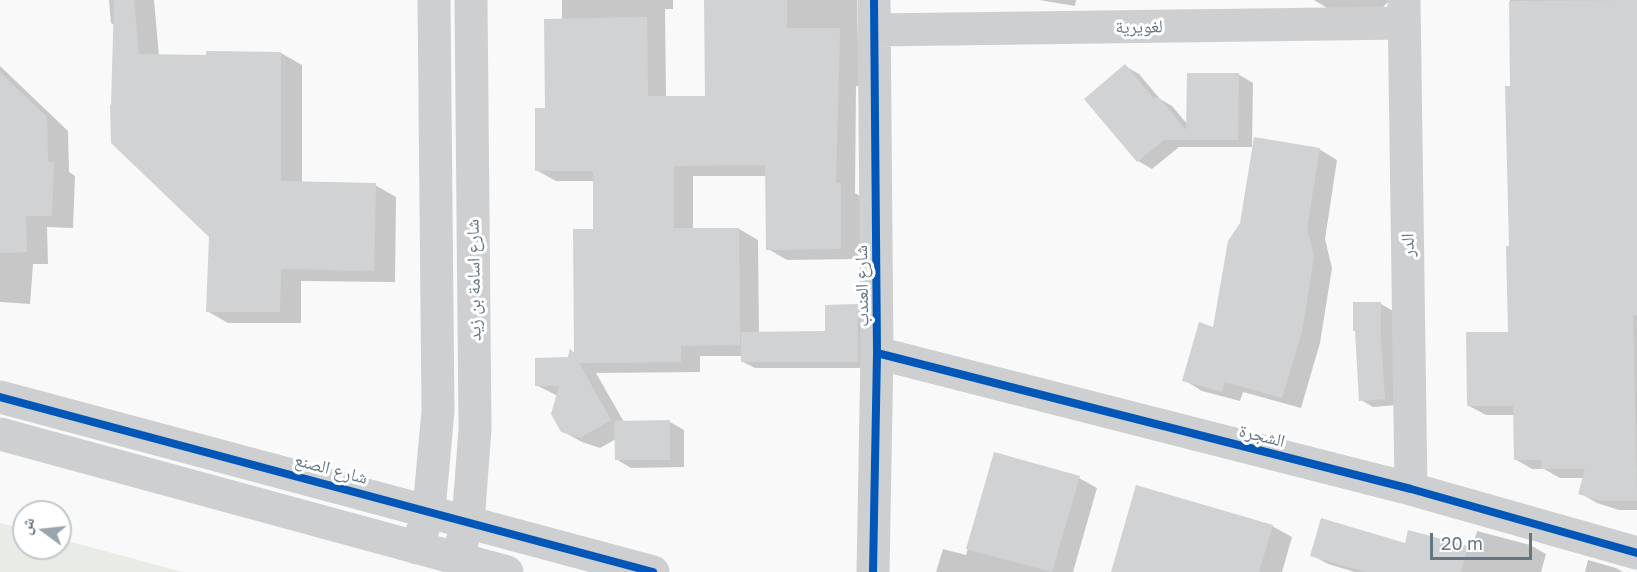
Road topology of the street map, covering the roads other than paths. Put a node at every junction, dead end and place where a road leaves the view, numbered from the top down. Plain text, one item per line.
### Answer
1 (434, 0) edge
2 (471, 0) edge
3 (1404, 12) edge
4 (874, 15) edge
5 (877, 353) junction
6 (0, 397) edge
7 (0, 435) edge
8 (1411, 489) junction
9 (429, 510) junction
10 (468, 522) junction
11 (417, 548) junction
12 (1637, 553) edge
13 (457, 559) junction
14 (507, 572) edge
15 (653, 572) edge
16 (873, 572) edge

1 - 9 street, شارع اسامة بن زيد
2 - 10 street, شارع اسامة بن زيد
3 - 4 street, لغويرية
3 - 8 street, الدر
4 - 5 street, شارع العندب
5 - 8 street, الشجرة
5 - 16 street, شارع العندب
6 - 9 street, شارع الصنع
7 - 11 street
8 - 12 street, الشجرة
9 - 10 street, شارع الصنع
9 - 11 street, شارع اسامة بن زيد
10 - 13 street, شارع اسامة بن زيد
10 - 15 street, شارع الصنع
11 - 13 street
13 - 14 street

